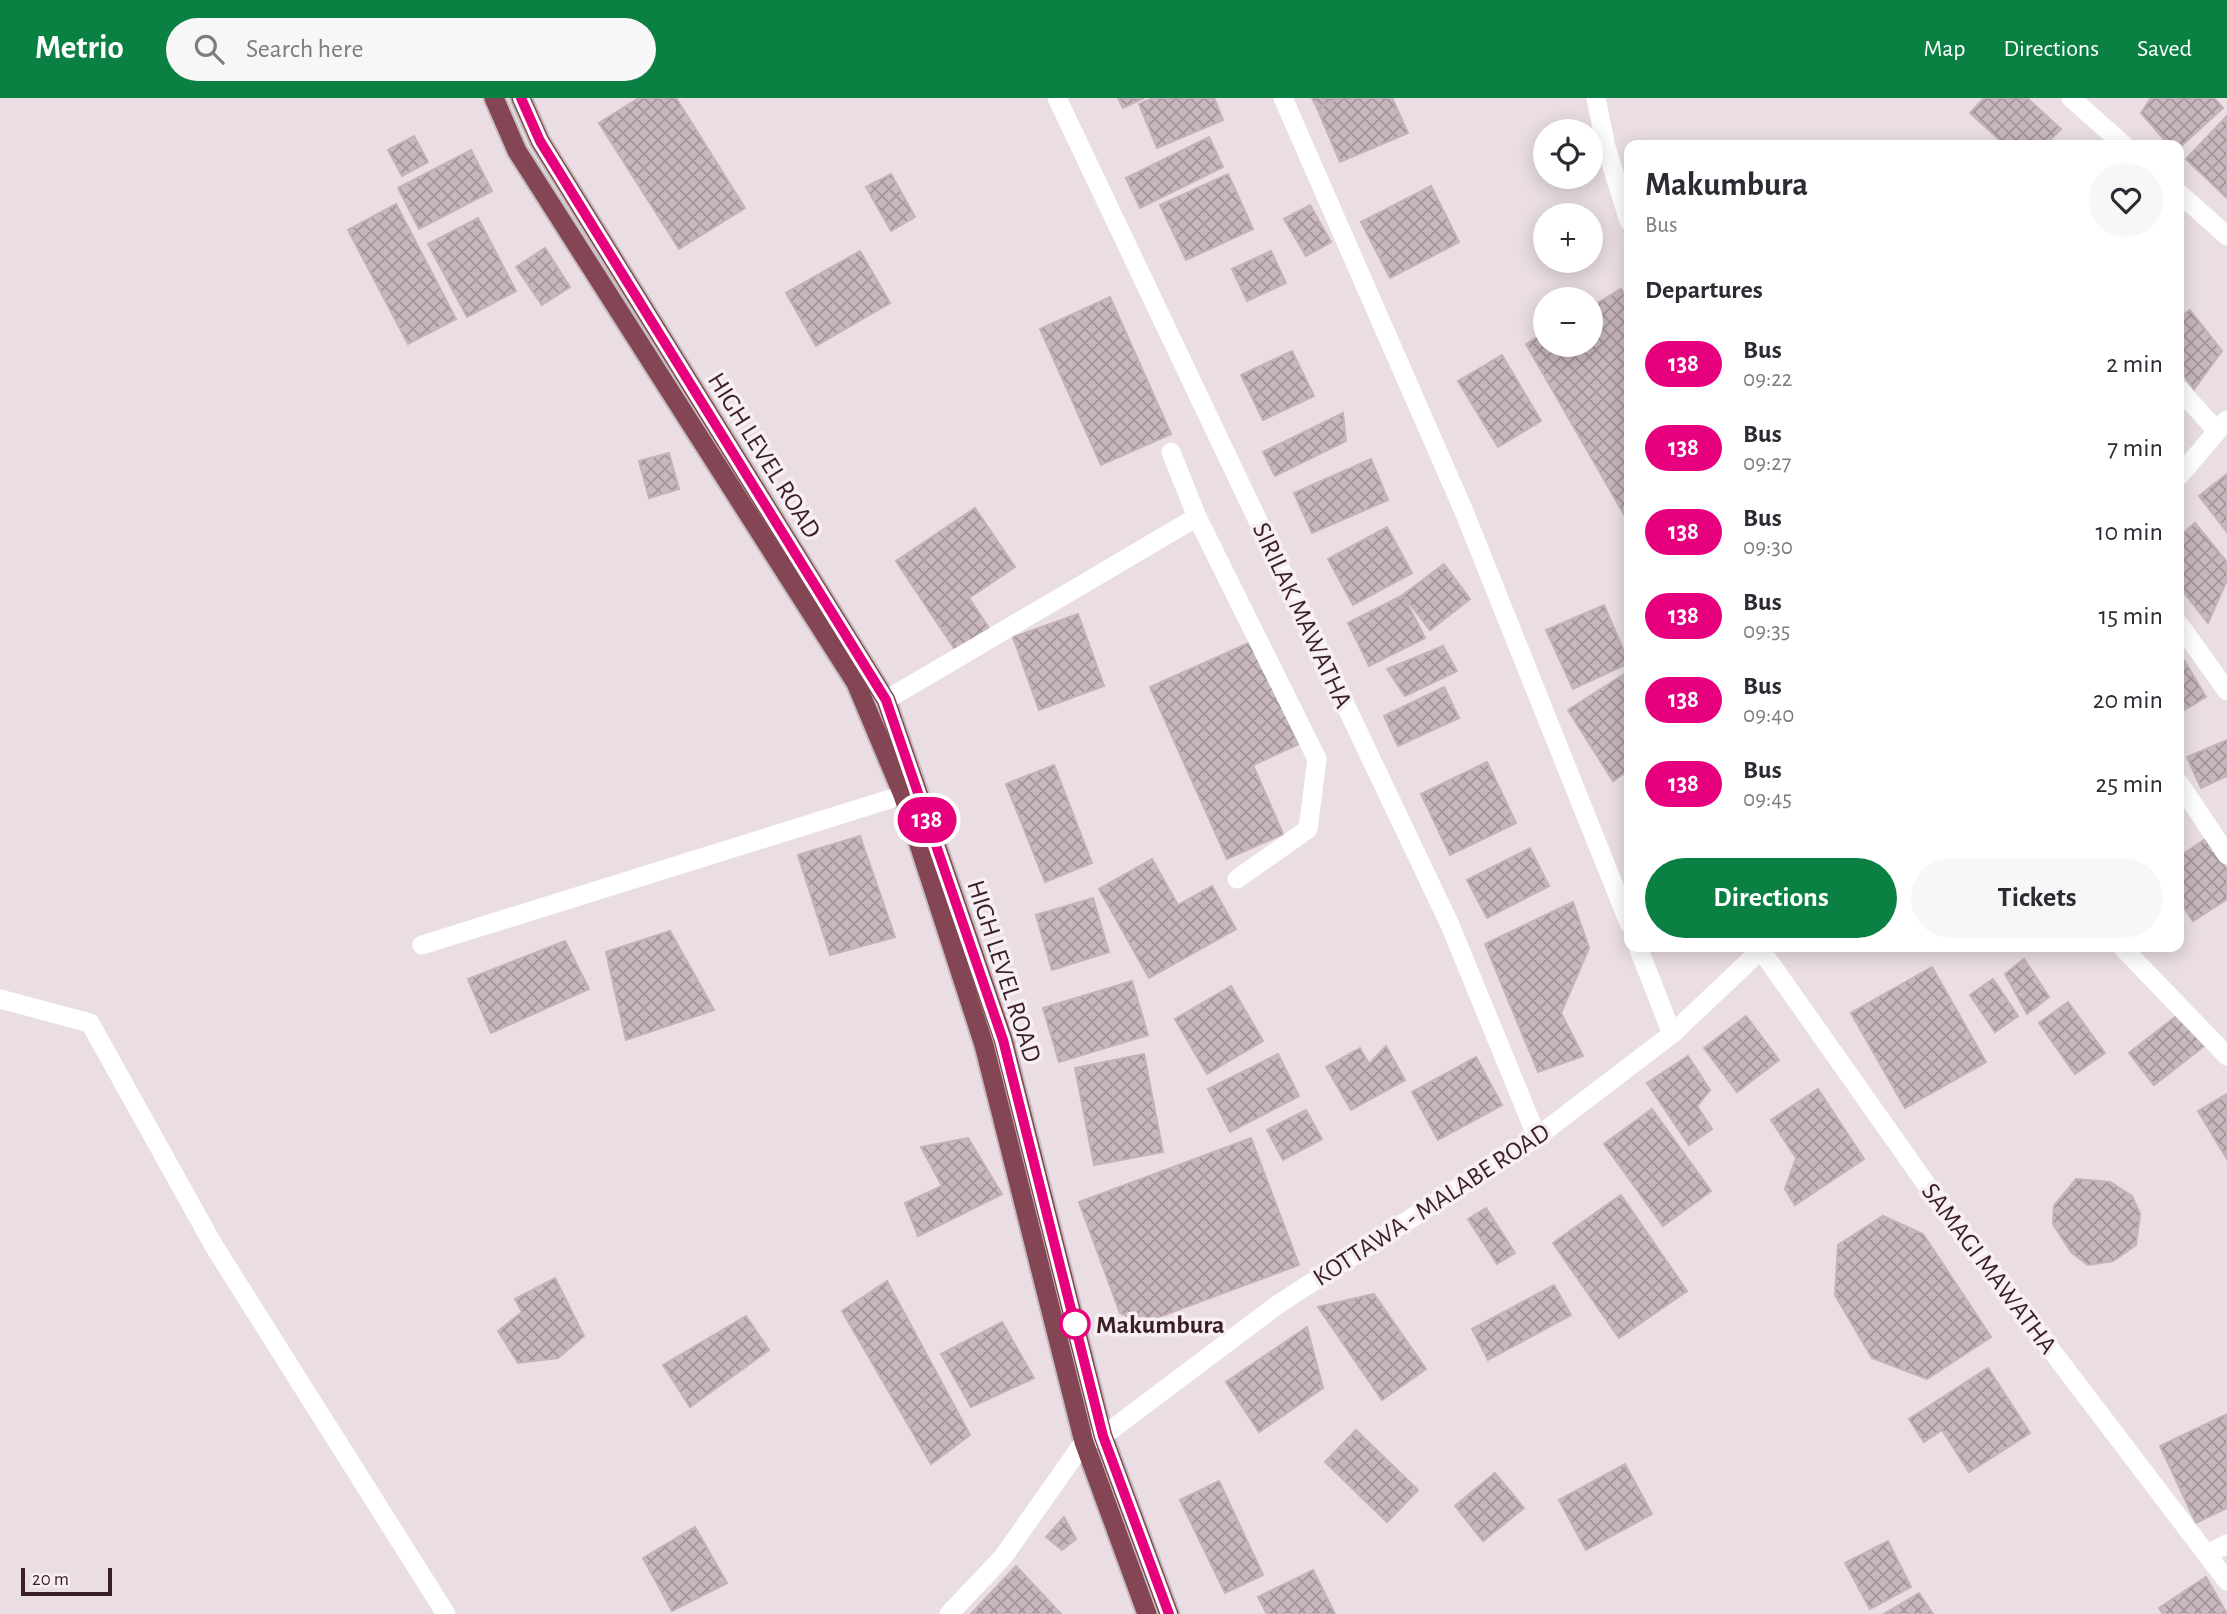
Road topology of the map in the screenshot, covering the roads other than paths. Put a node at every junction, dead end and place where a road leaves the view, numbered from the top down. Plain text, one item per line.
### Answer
1 (494, 98) edge
2 (521, 98) edge
3 (1057, 98) edge
4 (1283, 98) edge
5 (1595, 98) edge
6 (2071, 98) edge
7 (2118, 140) edge
8 (540, 141) junction
9 (517, 151) junction
10 (2184, 198) edge
11 (1624, 205) edge
12 (2227, 236) edge
13 (2184, 393) edge
14 (2222, 425) edge
15 (1171, 452) dead end
16 (2184, 470) edge
17 (1197, 517) junction
18 (2184, 631) edge
19 (2227, 691) edge
20 (886, 700) junction
21 (2184, 790) edge
22 (903, 795) junction
23 (2227, 855) edge
24 (1237, 878) dead end
25 (1624, 911) edge
26 (422, 945) dead end
27 (1640, 952) edge
28 (1759, 952) edge
29 (1766, 952) edge
30 (2127, 952) edge
31 (0, 999) edge
32 (1672, 1034) junction
33 (2227, 1056) edge
34 (1537, 1137) junction
35 (1103, 1436) junction
36 (1084, 1442) junction
37 (2227, 1544) edge
38 (2208, 1554) junction
39 (2227, 1581) edge
40 (446, 1614) edge
41 (950, 1614) edge
42 (1147, 1614) edge
43 (1169, 1614) edge

1 - 9 highway, HIGH LEVEL ROAD
2 - 8 highway, HIGH LEVEL ROAD
3 - 34 street, SIRILAK MAWATHA
4 - 25 street
5 - 11 street
6 - 7 street
8 - 9 highway
8 - 20 highway, HIGH LEVEL ROAD
9 - 22 highway, HIGH LEVEL ROAD
10 - 12 street
13 - 14 street
14 - 16 street
15 - 17 street
17 - 20 street
17 - 24 street
18 - 19 street
20 - 35 highway, HIGH LEVEL ROAD
21 - 23 street
22 - 26 street
22 - 36 highway, HIGH LEVEL ROAD
27 - 32 street
28 - 32 street, KOTTAWA - MALABE ROAD
29 - 38 street, SAMAGI MAWATHA
30 - 33 street
31 - 40 street
32 - 34 street, KOTTAWA - MALABE ROAD
34 - 35 street, KOTTAWA - MALABE ROAD
35 - 36 street, KOTTAWA - MALABE ROAD
35 - 43 highway, HIGH LEVEL ROAD
36 - 41 street
36 - 42 highway, HIGH LEVEL ROAD
37 - 38 street
38 - 39 street, SAMAGI MAWATHA

